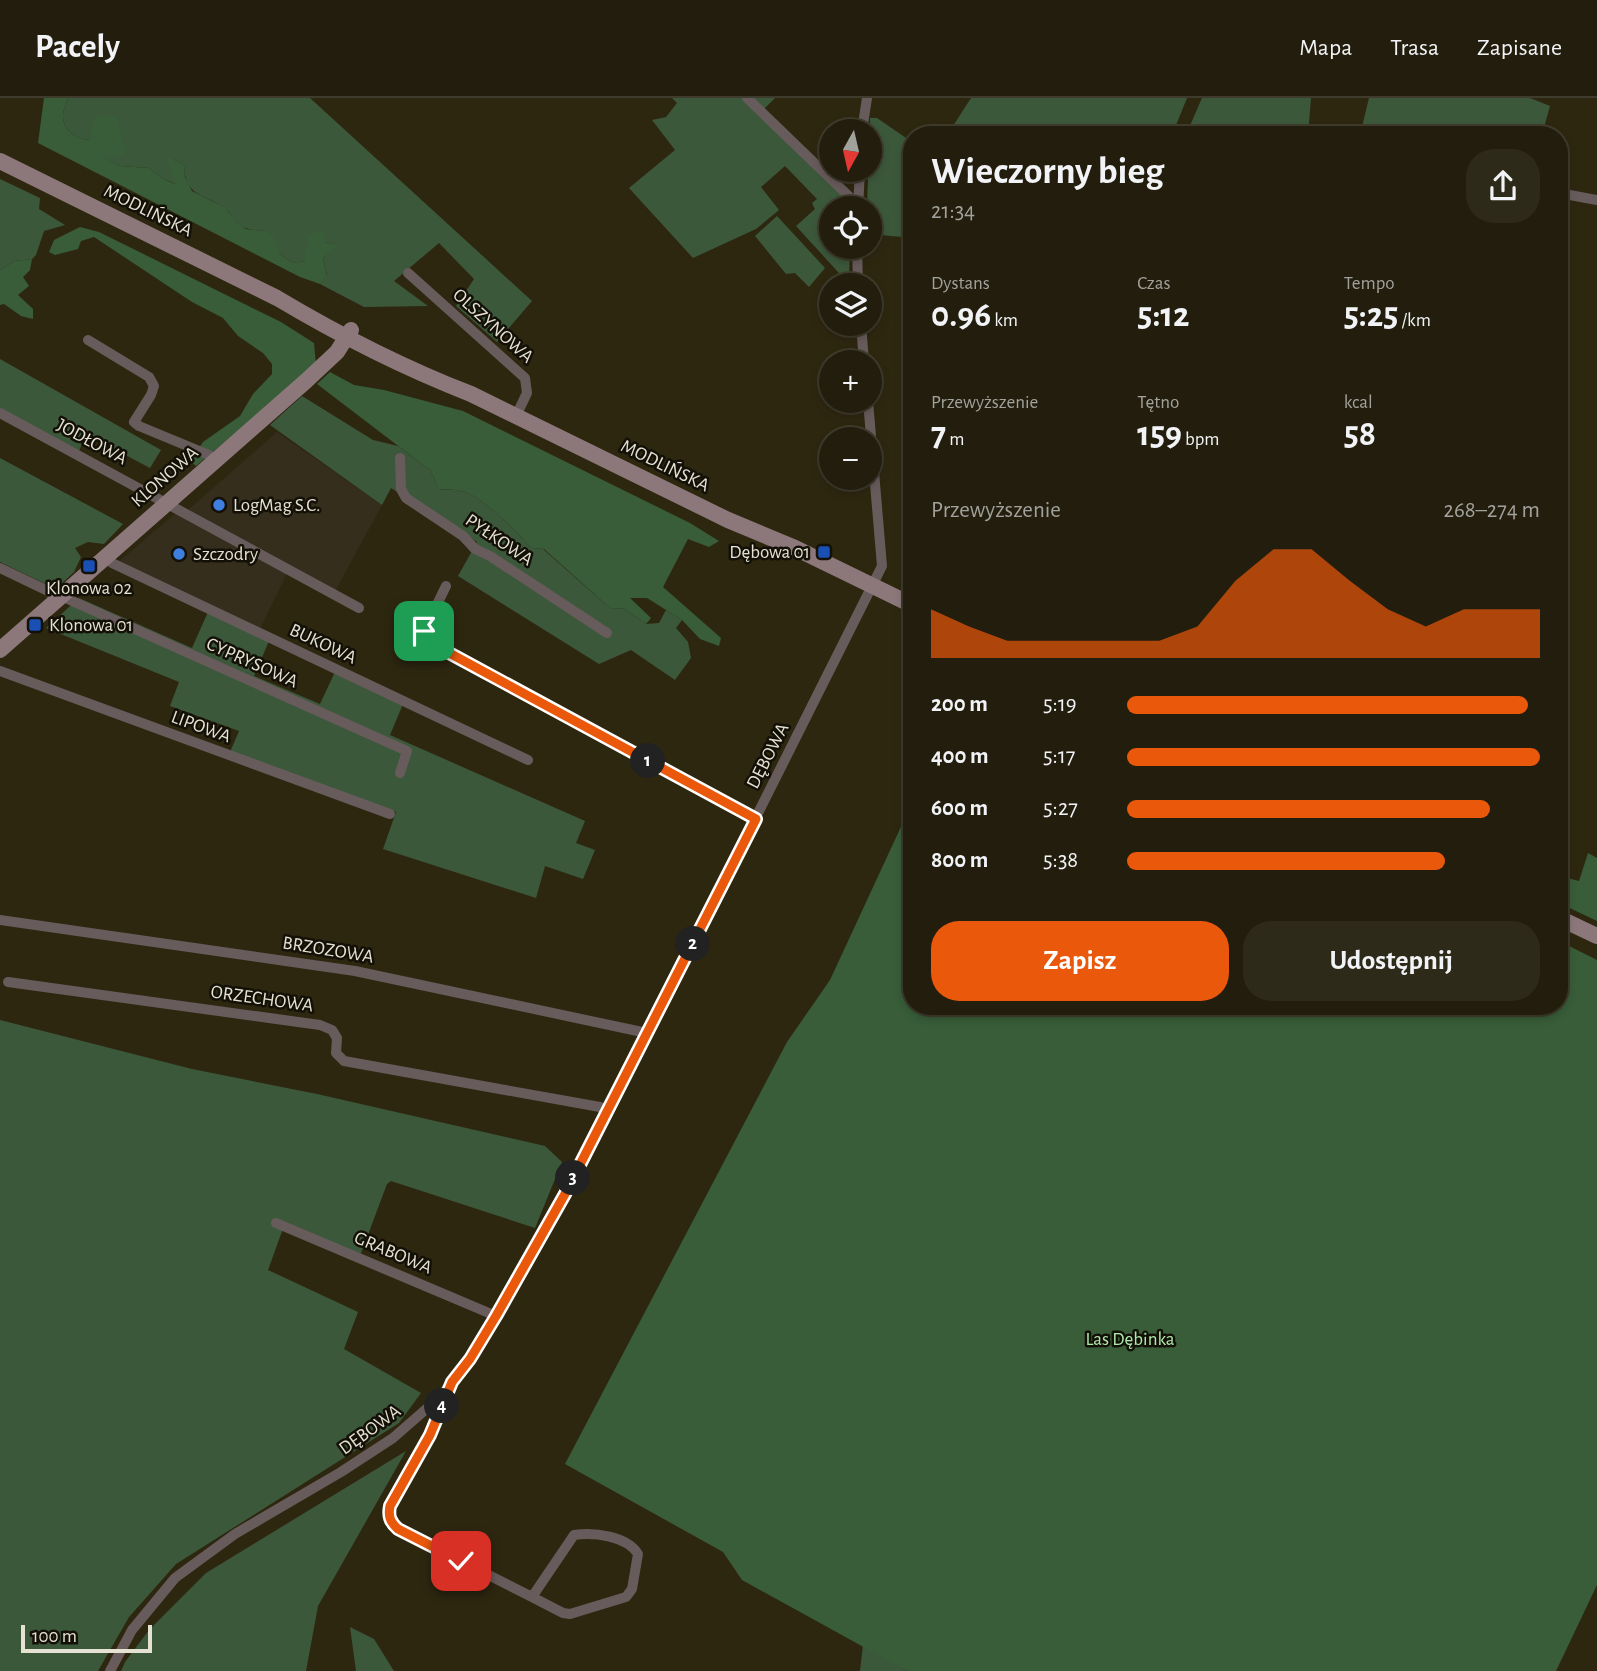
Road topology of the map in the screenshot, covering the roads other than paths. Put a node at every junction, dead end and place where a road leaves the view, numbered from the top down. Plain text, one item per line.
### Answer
1 (747, 98) edge
2 (867, 98) edge
3 (864, 119) edge
4 (0, 161) edge
5 (1568, 195) edge
6 (848, 196) edge
7 (1597, 200) edge
8 (408, 273) dead end
9 (349, 334) junction
10 (88, 340) dead end
11 (0, 413) edge
12 (869, 413) edge
13 (516, 415) junction
14 (400, 458) dead end
15 (215, 460) junction
16 (167, 502) junction
17 (106, 557) junction
18 (0, 568) edge
19 (446, 586) dead end
20 (871, 590) junction
21 (59, 598) junction
22 (903, 602) edge
23 (359, 608) dead end
24 (903, 609) edge
25 (607, 632) dead end
26 (0, 650) edge
27 (0, 671) edge
28 (528, 761) dead end
29 (400, 773) dead end
30 (390, 814) dead end
31 (756, 819) junction
32 (0, 920) edge
33 (1568, 922) edge
34 (1597, 936) edge
35 (8, 982) dead end
36 (647, 1033) junction
37 (609, 1110) junction
38 (276, 1223) dead end
39 (496, 1316) junction
40 (452, 1382) junction
41 (532, 1597) junction
42 (110, 1671) edge

1 - 6 street
2 - 3 street
4 - 9 main road, MODLIŃSKA
5 - 7 street
8 - 13 street, OLSZYNOWA
9 - 13 main road, MODLIŃSKA
9 - 15 main road, KLONOWA
10 - 15 street
11 - 16 street, JODŁOWA
12 - 20 street, DĘBOWA
13 - 20 main road, MODLIŃSKA
14 - 25 street, PYŁKOWA
15 - 16 main road, KLONOWA
16 - 17 main road, KLONOWA
16 - 23 street, JODŁOWA
17 - 21 main road, KLONOWA
17 - 28 street, BUKOWA
18 - 21 street
19 - 31 street
20 - 22 main road, MODLIŃSKA
20 - 24 main road, MODLIŃSKA
20 - 31 street, DĘBOWA
21 - 26 main road, KLONOWA
21 - 29 street, CYPRYSOWA
27 - 30 street, LIPOWA
31 - 36 street, DĘBOWA
32 - 36 street, BRZOZOWA
33 - 34 main road
35 - 37 street, ORZECHOWA
36 - 37 street, DĘBOWA
37 - 39 street, DĘBOWA
38 - 39 street, GRABOWA
39 - 40 street, DĘBOWA
40 - 41 street
40 - 42 street, DĘBOWA
41 - 41 street

